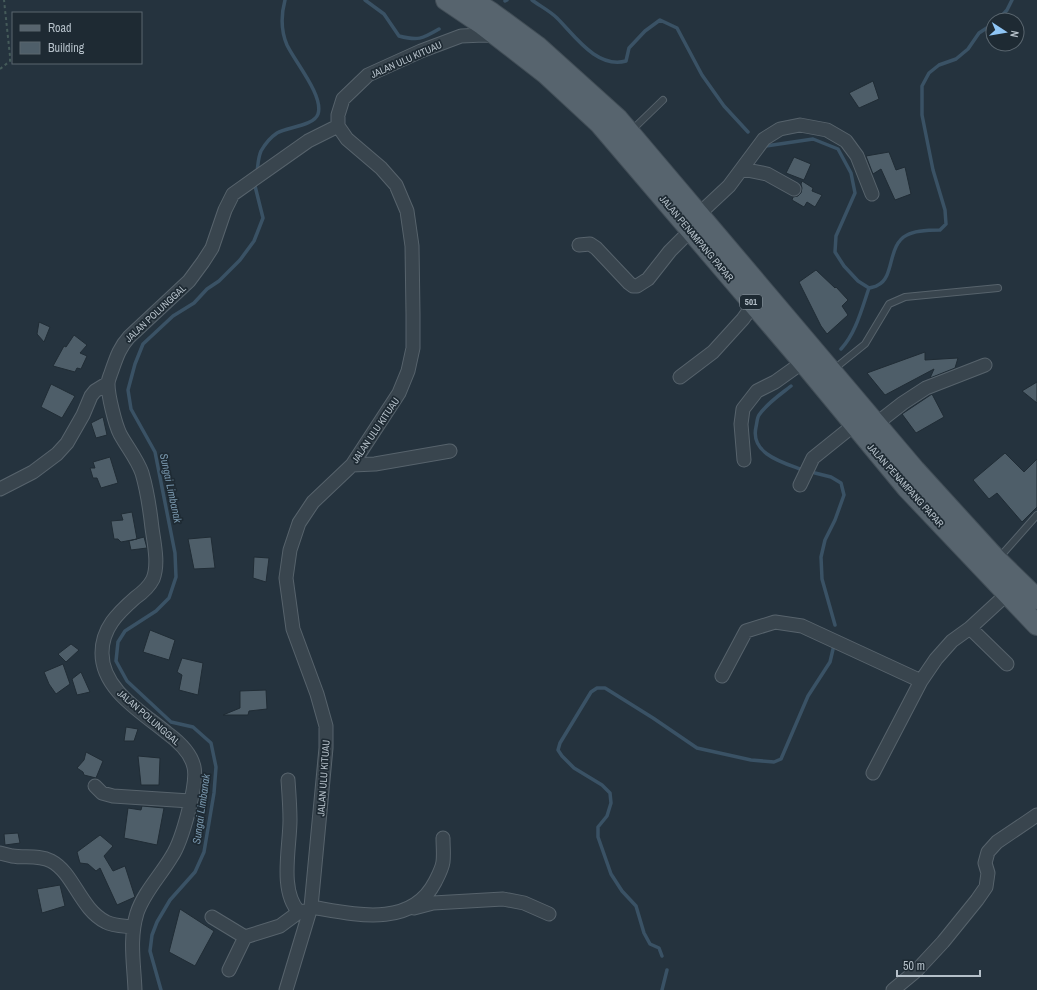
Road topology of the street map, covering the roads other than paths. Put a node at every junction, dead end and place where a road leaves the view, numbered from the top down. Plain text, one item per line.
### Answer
1 (446, 0) edge
2 (468, 6) edge
3 (461, 36) junction
4 (498, 36) junction
5 (663, 100) dead end
6 (338, 126) junction
7 (629, 133) junction
8 (742, 169) junction
9 (794, 189) dead end
10 (872, 194) dead end
11 (694, 223) junction
12 (579, 245) dead end
13 (998, 288) dead end
14 (753, 305) junction
15 (803, 362) junction
16 (985, 365) dead end
17 (831, 371) junction
18 (680, 377) dead end
19 (108, 383) junction
20 (844, 387) junction
21 (849, 418) junction
22 (876, 424) junction
23 (450, 451) dead end
24 (744, 460) dead end
25 (352, 465) junction
26 (800, 485) dead end
27 (0, 489) edge
28 (1037, 515) edge
29 (997, 560) junction
30 (1037, 587) edge
31 (1013, 588) junction
32 (1037, 599) edge
33 (1037, 625) edge
34 (970, 628) junction
35 (1007, 664) dead end
36 (722, 676) dead end
37 (921, 681) junction
38 (873, 773) dead end
39 (288, 780) dead end
40 (95, 786) dead end
41 (190, 801) junction
42 (1037, 815) edge
43 (443, 838) dead end
44 (0, 853) edge
45 (307, 910) junction
46 (398, 913) junction
47 (549, 914) dead end
48 (212, 917) dead end
49 (133, 927) junction
50 (245, 937) junction
51 (229, 970) dead end
52 (135, 990) edge
53 (286, 990) edge
54 (893, 990) edge

1 - 2 main road, JALAN PENAMPANG PAPAR / 501
2 - 3 street
2 - 4 main road, JALAN PENAMPANG PAPAR / 501
2 - 7 main road, JALAN PENAMPANG PAPAR / 501
3 - 4 street, JALAN ULU KITUAU
3 - 6 street, JALAN ULU KITUAU
4 - 11 main road, JALAN PENAMPANG PAPAR / 501
5 - 7 lane
6 - 19 street, JALAN POLUNGGAL
6 - 25 street, JALAN ULU KITUAU
7 - 11 main road, JALAN PENAMPANG PAPAR / 501
8 - 9 street
8 - 10 street
8 - 11 street
11 - 12 street
11 - 14 main road, JALAN PENAMPANG PAPAR / 501
11 - 17 main road, JALAN PENAMPANG PAPAR / 501
13 - 17 lane
14 - 15 main road, JALAN PENAMPANG PAPAR / 501
14 - 18 street
15 - 21 main road, JALAN PENAMPANG PAPAR / 501
15 - 24 street
16 - 22 street
17 - 20 main road, JALAN PENAMPANG PAPAR / 501
19 - 27 street
19 - 41 street, JALAN POLUNGGAL
20 - 21 main road
20 - 22 main road, JALAN PENAMPANG PAPAR / 501
21 - 26 street
21 - 31 main road, JALAN PENAMPANG PAPAR / 501
22 - 29 main road, JALAN PENAMPANG PAPAR / 501
23 - 25 street
25 - 45 street, JALAN ULU KITUAU
28 - 29 lane
29 - 31 main road, JALAN PENAMPANG PAPAR / 501
30 - 31 main road
31 - 32 main road, JALAN PENAMPANG PAPAR / 501
31 - 33 main road, JALAN PENAMPANG PAPAR / 501
31 - 34 street
34 - 35 street
34 - 37 street
36 - 37 street
37 - 38 street
39 - 45 street
40 - 41 street
41 - 49 street, JALAN POLUNGGAL
42 - 54 street
43 - 46 street
44 - 49 street
45 - 46 street
45 - 50 street
45 - 53 street, JALAN ULU KITUAU
46 - 47 street
48 - 50 street
49 - 52 street, JALAN POLUNGGAL
50 - 51 street

